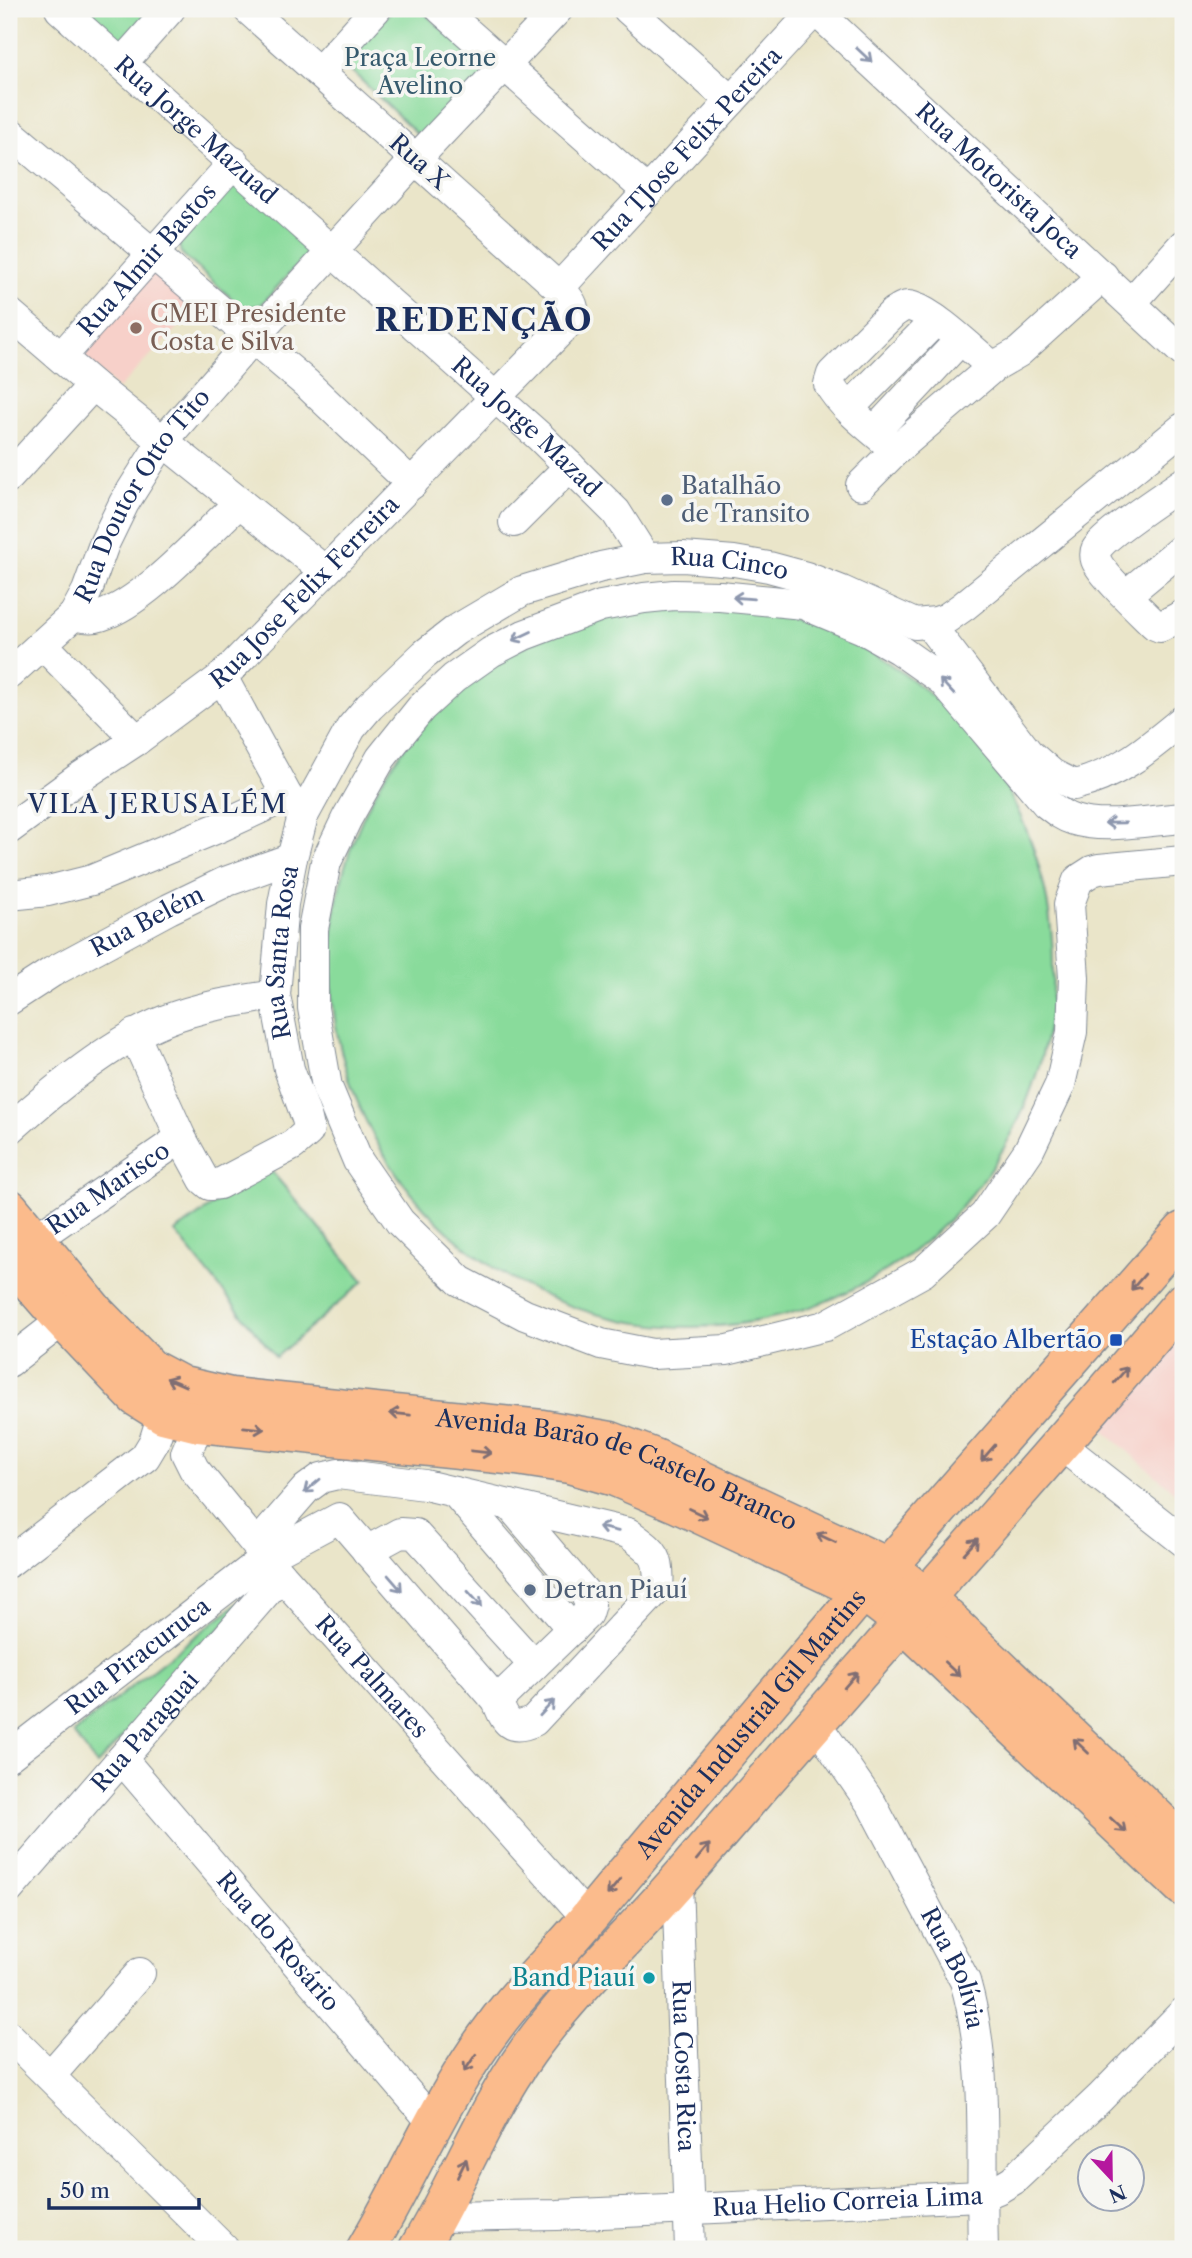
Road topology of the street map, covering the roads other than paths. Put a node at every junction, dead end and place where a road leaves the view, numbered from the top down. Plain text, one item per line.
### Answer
1 (60, 9) edge
2 (170, 9) edge
3 (248, 9) edge
4 (376, 9) edge
5 (441, 9) edge
6 (558, 9) edge
7 (628, 9) edge
8 (814, 9) edge
9 (122, 63) junction
10 (505, 65) junction
11 (319, 72) junction
12 (731, 101) junction
13 (9, 132) edge
14 (416, 159) junction
15 (234, 162) junction
16 (648, 191) junction
17 (1183, 245) edge
18 (333, 252) junction
19 (154, 254) junction
20 (1103, 276) junction
21 (559, 288) junction
22 (1131, 303) junction
23 (9, 313) edge
24 (569, 322) joint
25 (253, 338) junction
26 (960, 340) junction
27 (1183, 352) edge
28 (61, 357) junction
29 (993, 367) junction
30 (93, 385) junction
31 (496, 397) junction
32 (1183, 428) edge
33 (163, 441) junction
34 (885, 441) junction
35 (570, 466) junction
36 (9, 477) edge
37 (1183, 483) edge
38 (412, 484) junction
39 (861, 485) dead end
40 (1092, 502) junction
41 (239, 503) junction
42 (514, 522) dead end
43 (1116, 531) junction
44 (1183, 548) edge
45 (645, 558) junction
46 (325, 570) junction
47 (1126, 595) junction
48 (74, 615) junction
49 (1183, 615) edge
50 (929, 624) junction
51 (42, 644) junction
52 (9, 674) edge
53 (222, 677) junction
54 (1183, 720) edge
55 (138, 740) junction
56 (1074, 785) junction
57 (295, 806) junction
58 (1060, 814) junction
59 (1183, 818) edge
60 (9, 828) edge
61 (292, 858) junction
62 (1183, 861) edge
63 (9, 895) edge
64 (275, 995) junction
65 (9, 1000) edge
66 (134, 1034) junction
67 (9, 1130) edge
68 (181, 1138) junction
69 (9, 1208) edge
70 (1183, 1231) edge
71 (22, 1248) edge
72 (1183, 1302) edge
73 (63, 1320) junction
74 (9, 1362) edge
75 (181, 1418) junction
76 (1061, 1445) junction
77 (361, 1477) junction
78 (455, 1492) junction
79 (510, 1506) junction
80 (339, 1518) junction
81 (1183, 1541) edge
82 (368, 1551) junction
83 (269, 1558) junction
84 (9, 1562) edge
85 (875, 1579) junction
86 (914, 1609) junction
87 (572, 1629) junction
88 (534, 1665) junction
89 (497, 1701) junction
90 (814, 1721) junction
91 (9, 1756) edge
92 (122, 1759) junction
93 (1183, 1843) edge
94 (677, 1882) junction
95 (1183, 1887) edge
96 (9, 1889) edge
97 (588, 1919) junction
98 (140, 1973) dead end
99 (1183, 2013) edge
100 (9, 2036) edge
101 (50, 2076) junction
102 (434, 2124) junction
103 (981, 2196) junction
104 (688, 2210) junction
105 (438, 2217) junction
106 (224, 2249) edge
107 (366, 2249) edge
108 (418, 2249) edge
109 (690, 2249) edge
110 (983, 2249) edge

1 - 9 street, Rua Jorge Mazuad
2 - 9 street
3 - 11 street, Rua X
4 - 11 street
5 - 10 street
6 - 10 street, Rua Doutor Otto Tito
7 - 12 street
8 - 12 street, Rua TJose Felix Pereira
8 -> 20 street, Rua Motorista Joca
9 - 15 street, Rua Jorge Mazuad
10 - 14 street, Rua Doutor Otto Tito
10 - 16 street
11 - 14 street, Rua X
12 - 16 street, Rua TJose Felix Pereira
13 - 19 street
14 - 18 street, Rua Doutor Otto Tito
14 - 21 street, Rua X
15 - 18 street, Rua Jorge Mazuad
15 - 19 street, Rua Almir Bastos
16 - 21 street, Rua TJose Felix Pereira
17 - 22 street
18 - 25 street, Rua Doutor Otto Tito
18 - 31 street, Rua Jorge Mazad
19 - 25 street
19 - 28 street, Rua Almir Bastos
20 - 22 street, Rua Motorista Joca
20 - 29 street
21 - 24 street, Rua X
22 - 27 street, Rua Motorista Joca
23 - 28 street
24 - 31 street, Rua Jose Felix Ferreira
25 - 33 street, Rua Doutor Otto Tito
25 - 38 street
26 - 29 street
26 - 34 street
26 - 34 street
28 - 30 street
29 - 34 street
30 - 33 street
30 - 36 street
31 - 35 street, Rua Jorge Mazad
31 - 38 street, Rua Jose Felix Ferreira
32 - 40 street
33 - 41 street
33 - 48 street, Rua Doutor Otto Tito
34 - 39 street
35 - 42 street
35 - 45 street, Rua Jorge Mazad
37 - 43 street
38 - 46 street, Rua Jose Felix Ferreira
40 - 43 street
40 - 50 street
41 - 46 street
41 - 48 street
43 - 47 street
44 - 47 street
45 - 50 street, Rua Cinco
45 - 57 street, Rua Cinco
46 - 53 street, Rua Jose Felix Ferreira
47 - 49 street
48 - 51 street
50 - 56 street
51 - 52 street
51 - 55 street
53 - 55 street, Rua Jose Felix Ferreira
53 - 57 street
54 - 56 street
55 - 60 street, Rua Jose Felix Ferreira
56 - 58 street
57 - 61 street, Rua Santa Rosa
57 - 63 street
59 -> 58 street
58 -> 62 street
61 - 64 street, Rua Santa Rosa
61 - 65 street, Rua Belém
64 - 66 street
64 - 68 street, Rua Santa Rosa
66 - 67 street
66 - 68 street
68 - 71 street, Rua Marisco
69 - 71 main road, Avenida Barão de Castelo Branco
70 -> 85 main road, Avenida Industrial Gil Martins
71 - 73 main road, Avenida Barão de Castelo Branco
85 -> 71 main road, Avenida Barão de Castelo Branco
76 -> 72 main road, Avenida Industrial Gil Martins
73 - 74 street
73 - 75 main road, Avenida Barão de Castelo Branco
75 - 83 street, Rua Palmares
75 - 84 street
75 -> 85 main road, Avenida Barão de Castelo Branco
76 - 81 street
86 -> 76 main road, Avenida Industrial Gil Martins
77 - 78 street
77 - 80 street
77 -> 83 street
78 - 79 street
78 - 87 street
79 - 87 street
89 -> 79 street
80 - 82 street
80 - 83 street
82 -> 88 street
82 -> 89 street
83 - 91 street, Rua Piracuruca
83 - 92 street, Rua Paraguai
83 - 97 street, Rua Palmares
85 - 86 main road, Avenida Barão de Castelo Branco
85 -> 97 main road, Avenida Industrial Gil Martins
90 -> 86 main road, Avenida Industrial Gil Martins
93 -> 86 main road, Avenida Barão de Castelo Branco
86 -> 95 main road, Avenida Barão de Castelo Branco
87 - 88 street
88 - 89 street
94 -> 90 main road, Avenida Industrial Gil Martins
90 - 103 street, Rua Bolívia
92 - 96 street, Rua Paraguai
92 - 102 street, Rua do Rosário
94 - 104 street, Rua Costa Rica
105 -> 94 main road, Avenida Industrial Gil Martins
97 -> 102 main road, Avenida Industrial Gil Martins
98 - 101 street
99 - 103 street, Rua Helio Correia Lima
100 - 101 street
101 - 106 street
102 - 107 main road, Avenida Industrial Gil Martins
103 - 104 street, Rua Helio Correia Lima
103 - 110 street, Rua Bolívia
104 - 105 street, Rua Helio Correia Lima
104 - 109 street, Rua Costa Rica
105 - 108 main road, Avenida Industrial Gil Martins

